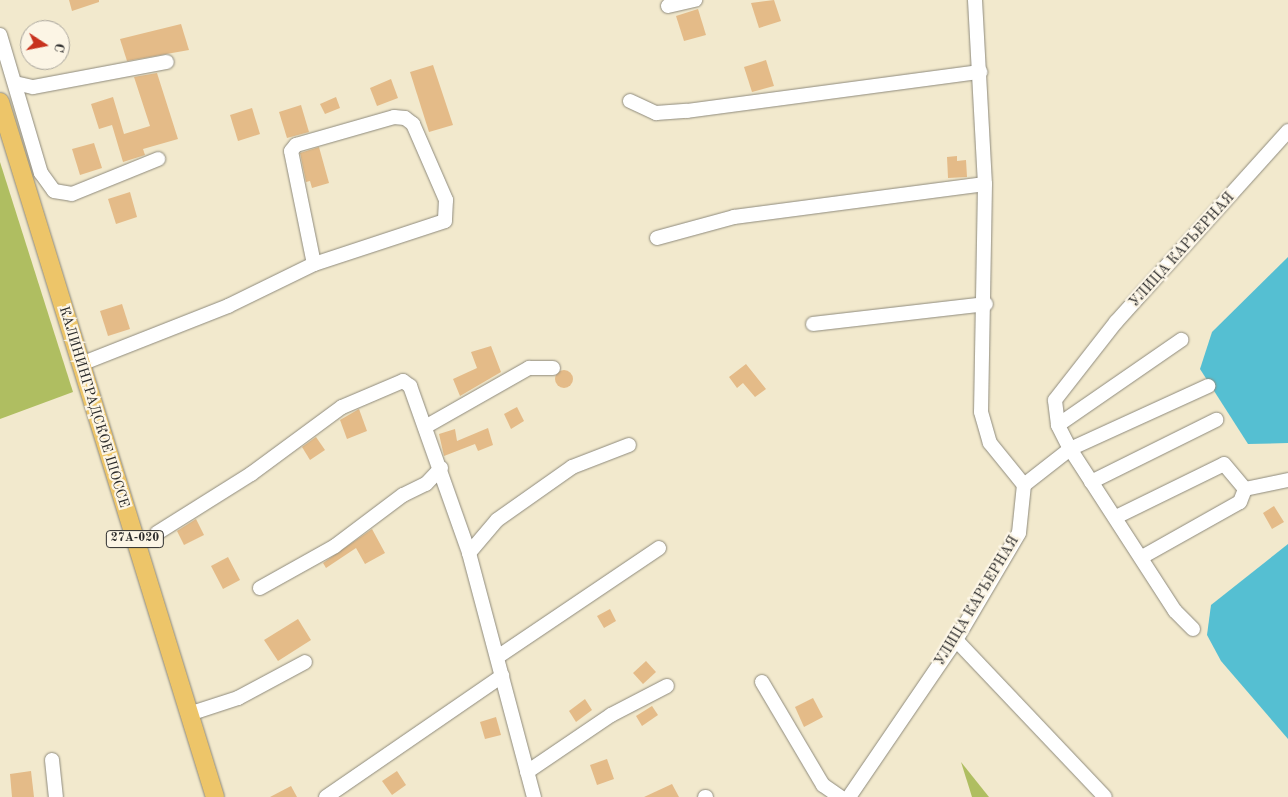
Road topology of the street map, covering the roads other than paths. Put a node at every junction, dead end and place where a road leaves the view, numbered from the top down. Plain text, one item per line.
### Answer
1 (695, 0) edge
2 (975, 0) edge
3 (668, 6) dead end
4 (0, 35) edge
5 (167, 62) dead end
6 (980, 72) junction
7 (15, 83) junction
8 (630, 101) dead end
9 (0, 102) edge
10 (1288, 131) edge
11 (158, 160) dead end
12 (986, 184) junction
13 (657, 238) dead end
14 (314, 264) junction
15 (986, 304) junction
16 (813, 324) dead end
17 (1181, 340) dead end
18 (81, 364) junction
19 (553, 368) dead end
20 (1208, 386) dead end
21 (1216, 420) dead end
22 (1058, 425) junction
23 (425, 427) junction
24 (629, 445) dead end
25 (1070, 449) junction
26 (441, 468) junction
27 (1288, 480) edge
28 (1091, 482) junction
29 (1024, 485) junction
30 (1245, 489) junction
31 (1116, 517) junction
32 (157, 533) dead end
33 (659, 548) dead end
34 (470, 553) junction
35 (1142, 557) junction
36 (260, 588) dead end
37 (1193, 629) dead end
38 (956, 640) junction
39 (499, 656) junction
40 (305, 662) dead end
41 (502, 676) junction
42 (762, 682) dead end
43 (667, 686) dead end
44 (189, 714) junction
45 (52, 760) dead end
46 (527, 772) junction
47 (530, 795) edge
48 (56, 797) edge
49 (215, 797) edge
50 (326, 797) edge
51 (840, 797) edge
52 (849, 797) edge
53 (1105, 797) edge

1 - 3 street
2 - 6 street
4 - 7 street
5 - 7 street
6 - 8 street
6 - 12 street
7 - 11 street
9 - 18 main road, КАЛИНИНГРАДСКОЕ ШОССЕ / 27А-020
10 - 22 street, УЛИЦА КАРЬЕРНАЯ
12 - 13 street
12 - 15 street
14 - 14 street
14 - 18 street
15 - 16 street
15 - 29 street
17 - 22 street
18 - 44 main road, КАЛИНИНГРАДСКОЕ ШОССЕ / 27А-020
19 - 23 street
20 - 25 street
21 - 28 street
22 - 25 street, УЛИЦА КАРЬЕРНАЯ
23 - 26 street
23 - 32 street
24 - 34 street
25 - 28 street, УЛИЦА КАРЬЕРНАЯ
25 - 29 street
26 - 34 street
26 - 36 street
27 - 30 street
28 - 31 street, УЛИЦА КАРЬЕРНАЯ
29 - 38 street, УЛИЦА КАРЬЕРНАЯ
30 - 31 street
30 - 35 street
31 - 35 street, УЛИЦА КАРЬЕРНАЯ
33 - 39 street
34 - 39 street
35 - 37 street, УЛИЦА КАРЬЕРНАЯ
38 - 52 street, УЛИЦА КАРЬЕРНАЯ
38 - 53 street
39 - 41 street
40 - 44 street
41 - 46 street
41 - 50 street
42 - 51 street
43 - 46 street
44 - 49 main road, КАЛИНИНГРАДСКОЕ ШОССЕ / 27А-020
45 - 48 street
46 - 47 street

